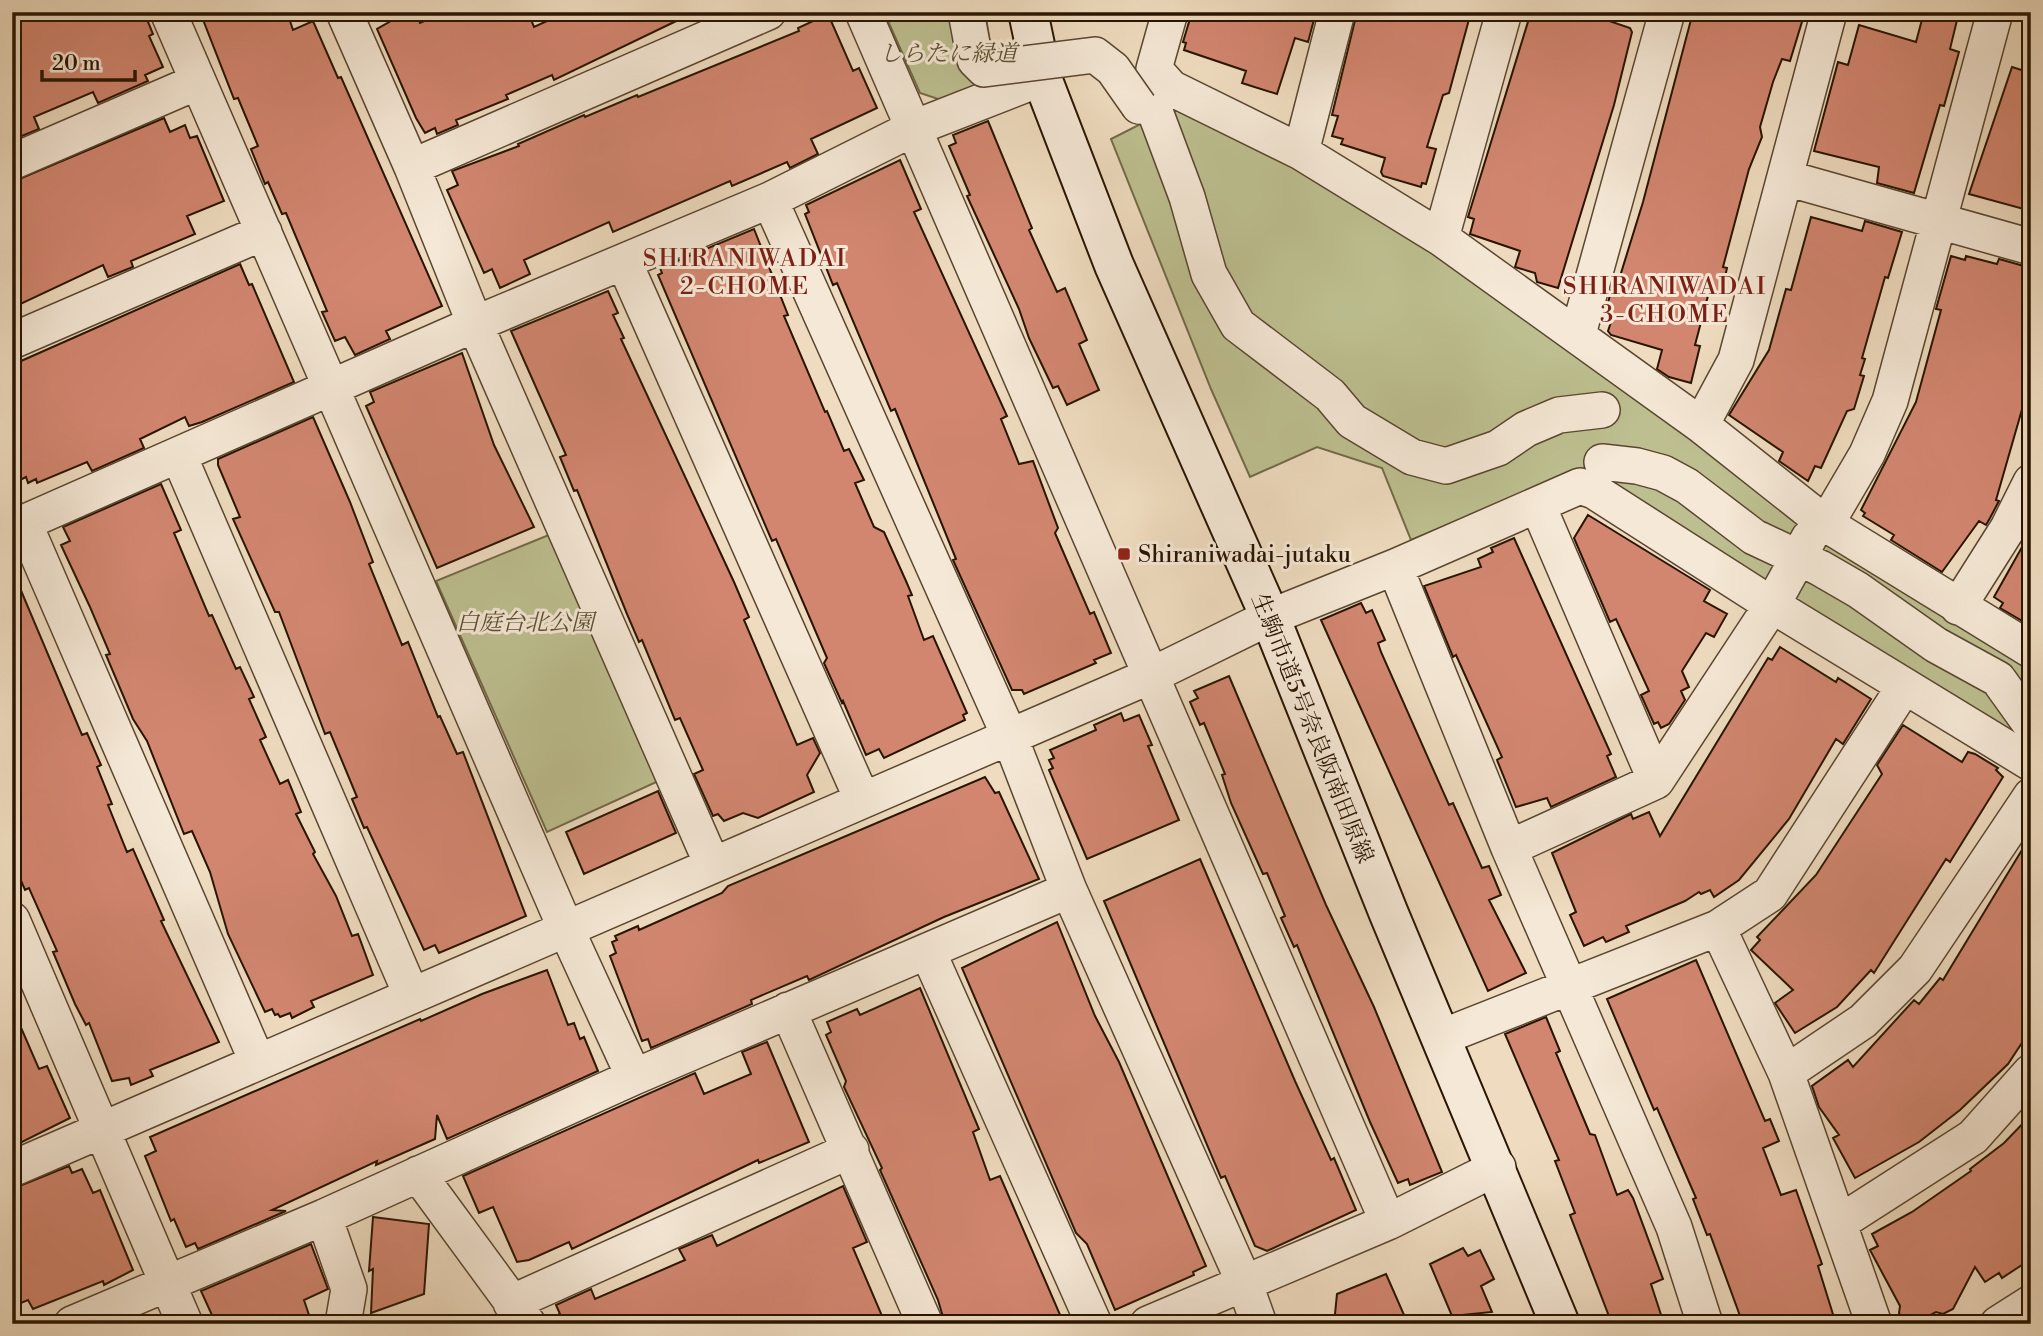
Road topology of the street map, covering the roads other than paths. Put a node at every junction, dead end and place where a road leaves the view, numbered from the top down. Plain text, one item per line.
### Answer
1 (168, 12) edge
2 (768, 12) edge
3 (863, 12) edge
4 (966, 12) edge
5 (1028, 12) edge
6 (1170, 12) edge
7 (1337, 12) edge
8 (1504, 12) edge
9 (1667, 12) edge
10 (1829, 12) edge
11 (1996, 12) edge
12 (347, 13) edge
13 (1042, 78) junction
14 (197, 82) junction
15 (914, 128) junction
16 (1301, 152) junction
17 (12, 162) edge
18 (412, 167) junction
19 (1786, 178) junction
20 (770, 200) junction
21 (1940, 222) junction
22 (264, 232) junction
23 (1441, 238) junction
24 (2031, 247) edge
25 (624, 262) junction
26 (475, 324) junction
27 (1578, 334) junction
28 (12, 341) edge
29 (1615, 362) junction
30 (331, 388) junction
31 (1602, 410) junction
32 (1700, 425) junction
33 (179, 456) junction
34 (1598, 476) junction
35 (2031, 482) edge
36 (1538, 506) junction
37 (1822, 521) junction
38 (18, 525) edge
39 (1800, 558) junction
40 (1395, 567) junction
41 (1772, 605) junction
42 (1958, 607) junction
43 (1270, 617) junction
44 (2031, 650) edge
45 (1150, 676) junction
46 (1904, 687) junction
47 (2031, 725) edge
48 (1009, 736) junction
49 (2031, 763) edge
50 (1656, 780) junction
51 (2031, 796) edge
52 (862, 799) junction
53 (1509, 848) junction
54 (712, 864) junction
55 (1069, 890) junction
56 (12, 920) edge
57 (566, 929) junction
58 (1718, 929) junction
59 (928, 952) junction
60 (1571, 989) junction
61 (411, 994) junction
62 (788, 1010) junction
63 (1442, 1037) junction
64 (257, 1061) junction
65 (2031, 1072) edge
66 (1786, 1073) junction
67 (634, 1077) junction
68 (103, 1129) junction
69 (851, 1150) junction
70 (1497, 1167) junction
71 (12, 1169) edge
72 (418, 1174) junction
73 (324, 1217) junction
74 (1388, 1222) junction
75 (1839, 1223) junction
76 (169, 1281) junction
77 (1244, 1282) junction
78 (2031, 1303) edge
79 (519, 1313) edge
80 (72, 1324) edge
81 (184, 1324) edge
82 (343, 1324) edge
83 (925, 1324) edge
84 (1094, 1324) edge
85 (1148, 1324) edge
86 (1259, 1324) edge
87 (1560, 1324) edge
88 (1705, 1324) edge
89 (1874, 1324) edge
90 (1998, 1324) edge

1 - 14 street
2 - 18 street
3 - 15 street
4 - 31 street, bridge
5 - 13 street, 生駒市道5号奈良阪南田原線
6 - 16 street
7 - 16 street
8 - 23 street
9 - 27 street
10 - 19 street
11 - 21 street
12 - 18 street
13 - 15 street
13 - 43 street, 生駒市道5号奈良阪南田原線
14 - 17 street
14 - 22 street
15 - 20 street
15 - 45 street
16 - 23 street
18 - 26 street
19 - 21 street
19 - 32 street
20 - 25 street
20 - 48 street
21 - 24 street
21 - 37 street
22 - 28 street
22 - 30 street
23 - 27 street
25 - 26 street
25 - 52 street
26 - 30 street
26 - 54 street
27 - 29 street
29 - 31 street
29 - 32 street
30 - 33 street
30 - 57 street
31 - 34 street
32 - 37 street
33 - 38 street
33 - 61 street
34 - 36 street
34 - 39 street
34 - 41 street
35 - 42 street
36 - 40 street
36 - 50 street
37 - 39 street
37 - 42 street
38 - 64 street
39 - 41 street
39 - 47 street
40 - 43 street
40 - 53 street
41 - 46 street
41 - 50 street
42 - 44 street
43 - 45 street
43 - 63 street, 生駒市道5号奈良阪南田原線
45 - 48 street
45 - 74 street
46 - 49 street
46 - 58 street
48 - 52 street
48 - 55 street
50 - 53 street
51 - 66 street
52 - 54 street
53 - 60 street
54 - 57 street
55 - 59 street
55 - 77 street
56 - 68 street
57 - 61 street
57 - 67 street
58 - 60 street
58 - 66 street
59 - 62 street
59 - 84 street
60 - 63 street
60 - 88 street
61 - 64 street
62 - 67 street
62 - 69 street
63 - 70 street, 生駒市道5号奈良阪南田原線
64 - 68 street
65 - 75 street
66 - 75 street
67 - 72 street
68 - 71 street
68 - 76 street
69 - 79 street
69 - 83 street
70 - 74 street
70 - 87 street, 生駒市道5号奈良阪南田原線
72 - 73 street
72 - 79 street
73 - 76 street
73 - 82 street
74 - 77 street
75 - 89 street
76 - 80 street
76 - 81 street
77 - 85 street
77 - 86 street
78 - 90 street

